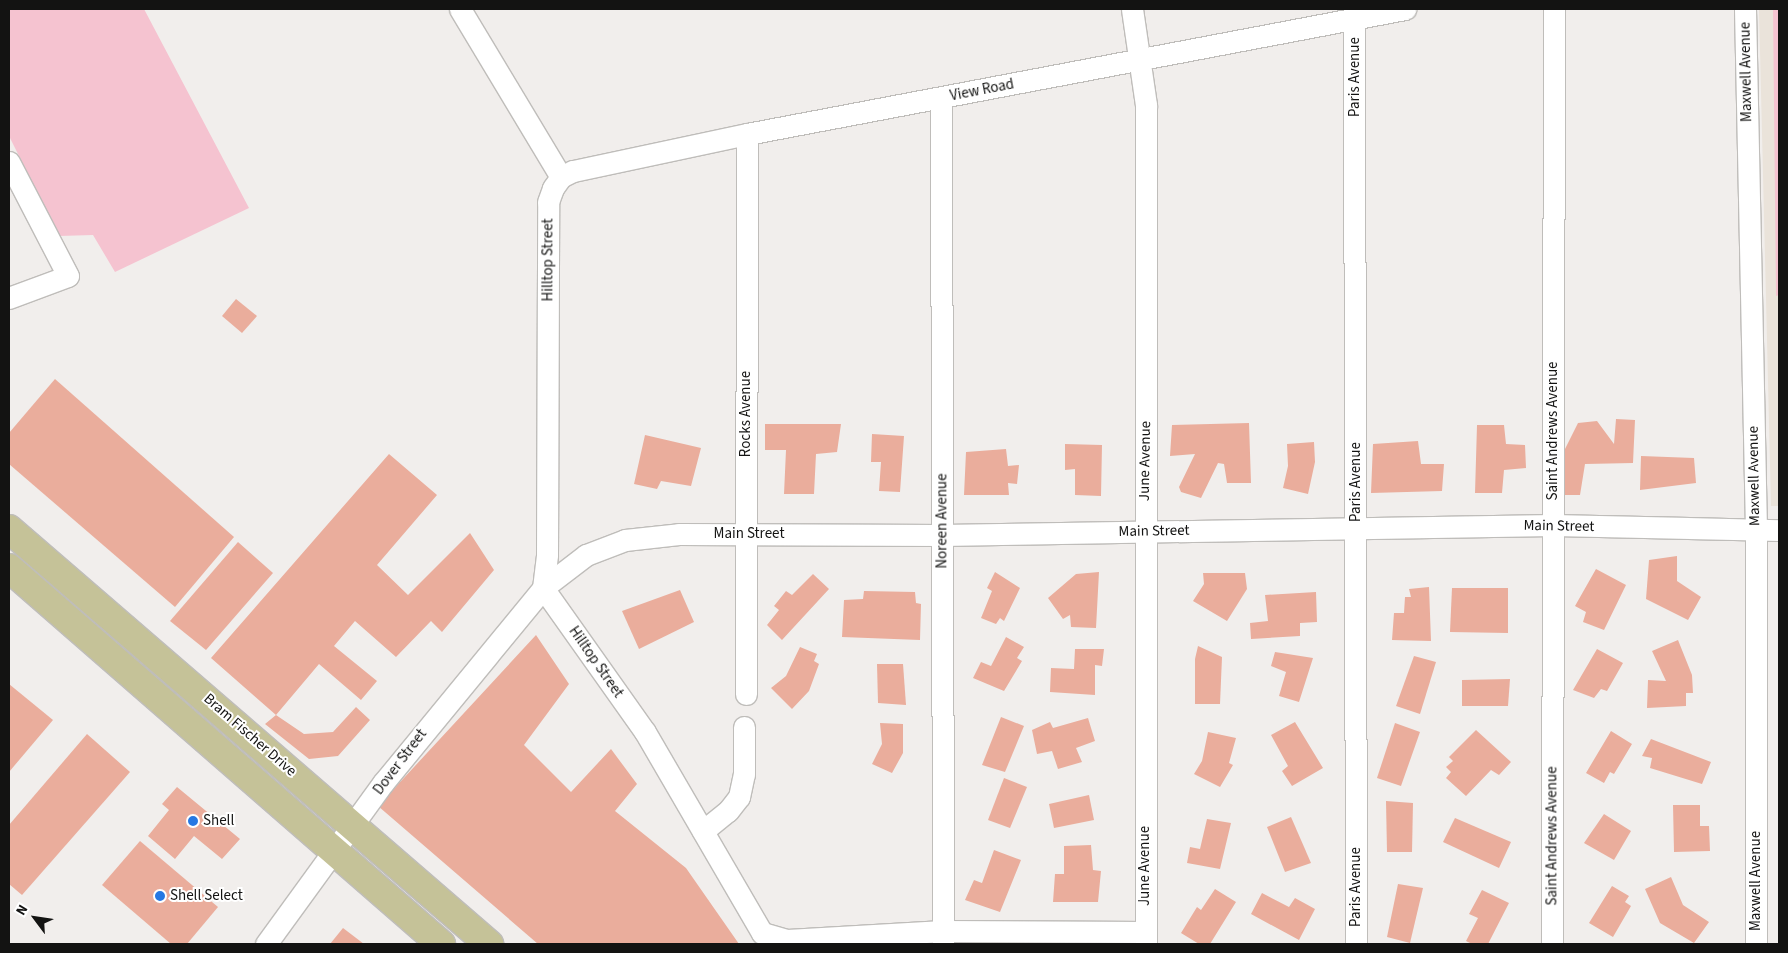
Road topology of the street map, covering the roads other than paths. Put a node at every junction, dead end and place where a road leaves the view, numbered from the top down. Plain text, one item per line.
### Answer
1 (460, 9) edge
2 (1132, 9) edge
3 (1405, 9) edge
4 (1554, 9) edge
5 (1745, 9) edge
6 (1354, 20) junction
7 (1141, 59) junction
8 (941, 98) junction
9 (747, 134) junction
10 (9, 162) edge
11 (561, 177) junction
12 (9, 298) edge
13 (1552, 526) junction
14 (1356, 528) junction
15 (9, 529) edge
16 (1779, 530) edge
17 (1144, 531) junction
18 (1756, 531) junction
19 (746, 533) junction
20 (942, 536) junction
21 (9, 568) edge
22 (543, 588) junction
23 (746, 694) dead end
24 (744, 727) dead end
25 (354, 827) junction
26 (703, 831) junction
27 (334, 852) junction
28 (762, 938) edge
29 (943, 938) edge
30 (1146, 938) edge
31 (266, 944) edge
32 (441, 944) edge
33 (489, 944) edge
34 (1356, 944) edge
35 (1552, 944) edge
36 (1756, 944) edge

1 - 11 street
2 - 7 street, June Avenue
3 - 6 street, View Road
4 - 13 street, Saint Andrews Avenue
5 - 18 street, Maxwell Avenue
6 - 7 street, View Road
6 - 14 street, Paris Avenue
7 - 8 street, View Road
7 - 17 street, June Avenue
8 - 9 street, View Road
8 - 20 street, Noreen Avenue
9 - 11 street, View Road
9 - 19 street, Rocks Avenue
10 - 12 street
11 - 22 street, Hilltop Street
13 - 14 street, Main Street
13 - 18 street, Main Street
13 - 35 street, Saint Andrews Avenue
14 - 17 street, Main Street
14 - 34 street, Paris Avenue
15 - 25 main road, Bram Fischer Drive
16 - 18 street, Main Street
17 - 20 street, Main Street
17 - 30 street, June Avenue
18 - 36 street, Maxwell Avenue
19 - 20 street, Main Street
19 - 22 street, Main Street
19 - 23 street, Rocks Avenue
20 - 29 street, Noreen Avenue
21 - 27 main road, Bram Fischer Drive
22 - 25 street, Dover Street
22 - 26 street, Hilltop Street
24 - 26 street
25 - 27 street, Dover Street
25 - 33 main road, Bram Fischer Drive
26 - 28 street, Hilltop Street
27 - 31 street, Dover Street
27 - 32 main road, Bram Fischer Drive
28 - 29 street, Hilltop Street
29 - 30 street, Hilltop Street

